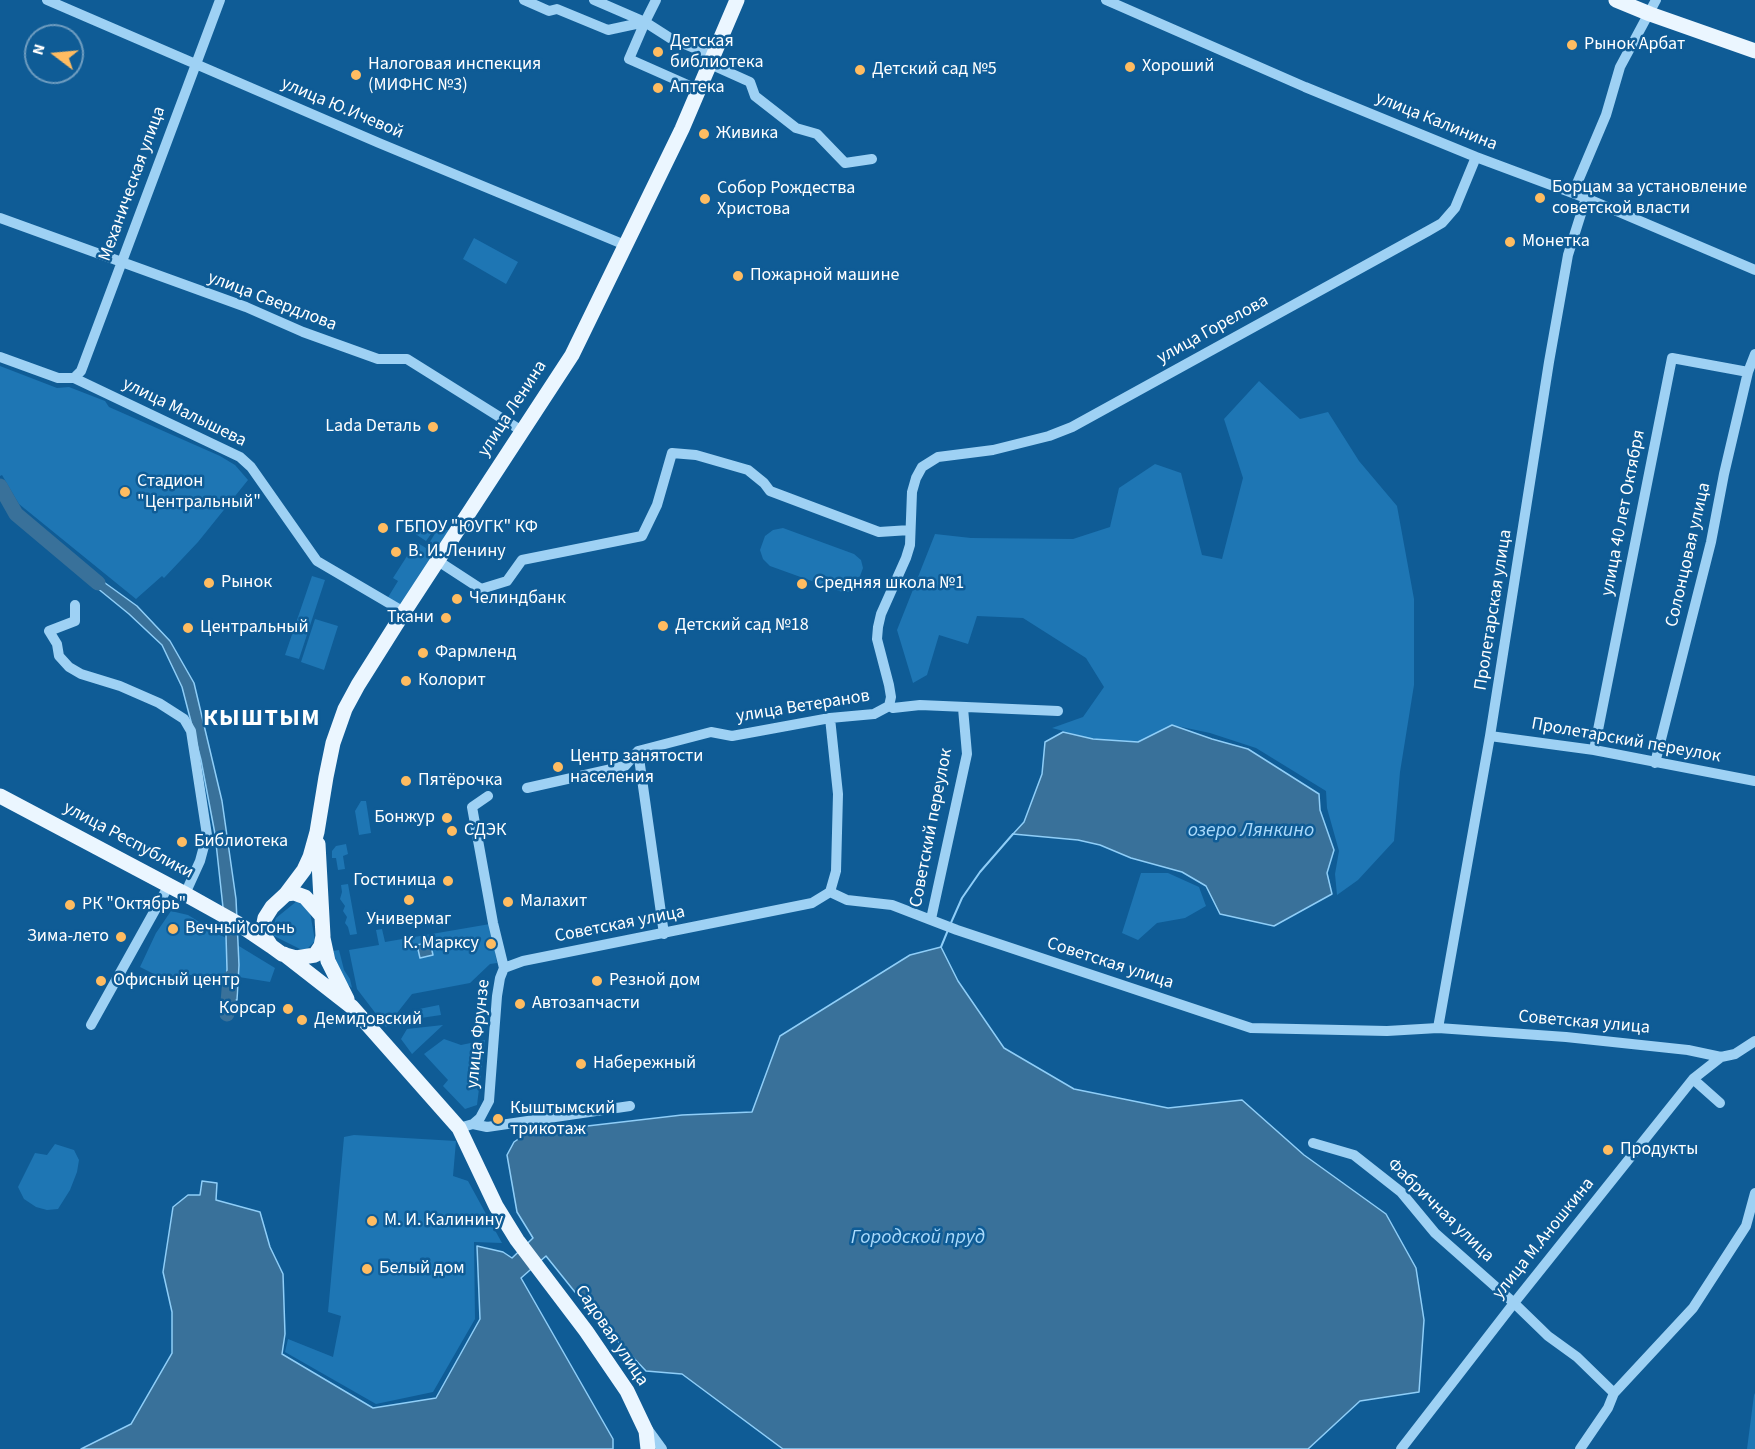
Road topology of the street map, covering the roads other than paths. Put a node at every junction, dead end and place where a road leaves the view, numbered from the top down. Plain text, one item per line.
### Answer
1 (47, 0) edge
2 (220, 0) edge
3 (524, 0) edge
4 (594, 0) edge
5 (656, 0) edge
6 (737, 0) edge
7 (1106, 0) edge
8 (1616, 0) edge
9 (1653, 7) edge
10 (645, 22) junction
11 (1755, 51) edge
12 (712, 60) junction
13 (196, 63) junction
14 (699, 90) junction
15 (1476, 157) junction
16 (872, 159) dead end
17 (1573, 193) junction
18 (1586, 198) junction
19 (0, 218) edge
20 (625, 245) junction
21 (122, 263) junction
22 (1755, 270) edge
23 (1755, 354) edge
24 (0, 357) edge
25 (1748, 372) junction
26 (74, 378) junction
27 (522, 431) junction
28 (910, 530) junction
29 (438, 561) junction
30 (75, 605) dead end
31 (404, 612) junction
32 (889, 706) junction
33 (963, 708) junction
34 (1058, 711) dead end
35 (830, 718) junction
36 (1490, 736) junction
37 (1594, 750) junction
38 (638, 751) junction
39 (1655, 763) junction
40 (1755, 781) edge
41 (527, 788) dead end
42 (0, 796) edge
43 (488, 796) dead end
44 (317, 832) junction
45 (169, 885) junction
46 (830, 892) junction
47 (185, 894) junction
48 (283, 896) junction
49 (320, 914) junction
50 (931, 919) junction
51 (237, 923) junction
52 (664, 934) junction
53 (323, 936) junction
54 (277, 950) junction
55 (504, 968) junction
56 (352, 1007) junction
57 (91, 1025) dead end
58 (1438, 1028) junction
59 (1755, 1041) edge
60 (1721, 1057) junction
61 (1693, 1079) junction
62 (1720, 1103) dead end
63 (630, 1106) dead end
64 (466, 1126) junction
65 (1313, 1143) dead end
66 (1755, 1193) edge
67 (1514, 1303) junction
68 (1614, 1394) junction
69 (642, 1422) junction
70 (648, 1449) edge
71 (662, 1449) edge
72 (1401, 1449) edge
73 (1580, 1449) edge

1 - 13 street, улица Ю.Ичевой
2 - 13 street, Механическая улица
3 - 10 street
4 - 10 street
5 - 10 street
6 - 12 main road, улица Ленина
7 - 15 street, улица Калинина
8 - 9 main road
9 - 11 main road
9 - 17 street
10 - 12 street
10 - 14 street
12 - 14 main road, улица Ленина
12 - 16 street
13 - 20 street, улица Ю.Ичевой
13 - 21 street, Механическая улица
14 - 20 main road, улица Ленина
15 - 17 street, улица Калинина
15 - 28 street, улица Горелова
17 - 18 street, улица Калинина
18 - 22 street, улица Калинина
18 - 36 street, Пролетарская улица
19 - 21 street, улица Свердлова
20 - 27 main road, улица Ленина
21 - 26 street, Механическая улица
21 - 27 street, улица Свердлова
23 - 25 street, Солонцовая улица
24 - 26 street, улица Малышева
25 - 37 street, улица 40 лет Октября
25 - 39 street, Солонцовая улица
26 - 31 street, улица Малышева
27 - 29 main road, улица Ленина
28 - 29 street
28 - 32 street
29 - 31 main road, улица Ленина
30 - 47 street
31 - 44 main road, улица Ленина
32 - 33 street, улица Ветеранов
32 - 35 street, улица Ветеранов
33 - 34 street, улица Ветеранов
33 - 50 street, Советский переулок
35 - 38 street, улица Ветеранов
35 - 46 street
36 - 37 street, Пролетарский переулок
36 - 58 street, Пролетарская улица
37 - 39 street, Пролетарский переулок
38 - 41 street, улица Ветеранов
38 - 52 street
39 - 40 street, Пролетарский переулок
42 - 45 main road, улица Республики
43 - 55 street, улица Фрунзе
44 - 48 main road
44 - 49 main road
45 - 47 main road, улица Республики
45 - 57 street
46 - 50 street, Советская улица
46 - 52 street, Советская улица
47 - 51 main road, улица Республики
48 - 49 main road
48 - 51 main road
48 - 54 main road
49 - 53 main road
50 - 58 street, Советская улица
51 - 54 main road, улица Республики
52 - 55 street, Советская улица
53 - 54 main road
53 - 56 main road
54 - 56 main road, улица Республики
55 - 64 street, улица Фрунзе
56 - 64 main road, Садовая улица
58 - 60 street, Советская улица
59 - 60 street, улица М.Аношкина
60 - 61 street, улица М.Аношкина
61 - 62 street
61 - 67 street, улица М.Аношкина
63 - 64 street
64 - 69 main road, Садовая улица
65 - 67 street, Фабричная улица
66 - 68 street
67 - 68 street, Фабричная улица
67 - 72 street, улица М.Аношкина
68 - 73 street
69 - 70 main road, Садовая улица
69 - 71 street, Садовая улица

